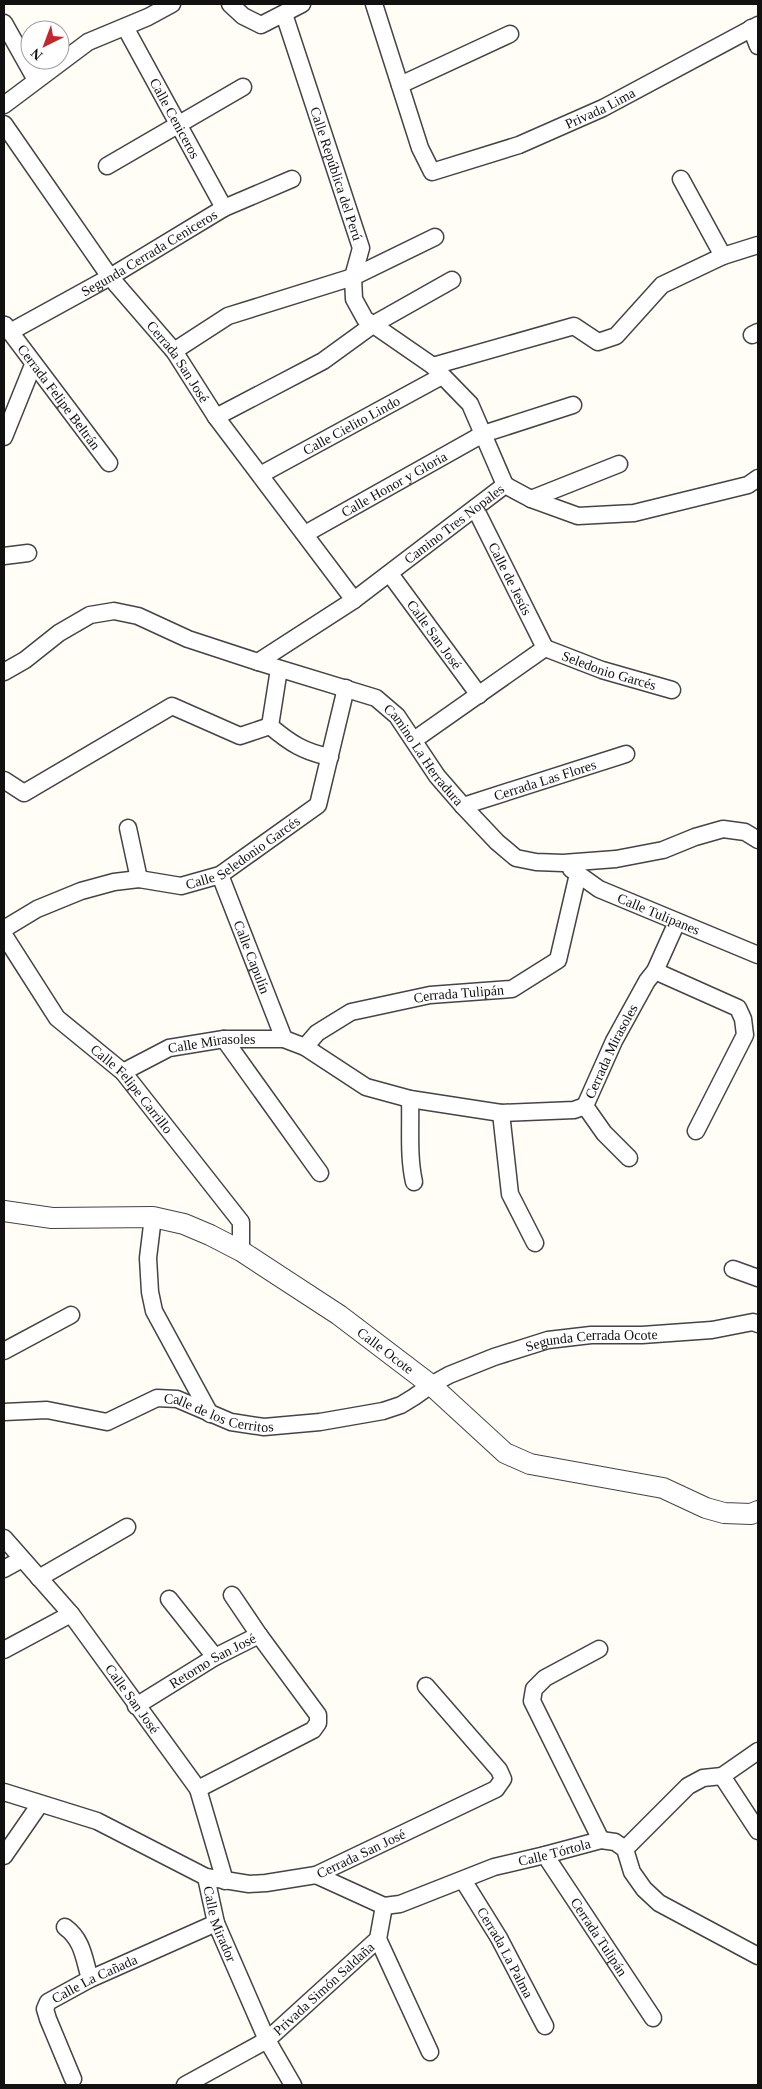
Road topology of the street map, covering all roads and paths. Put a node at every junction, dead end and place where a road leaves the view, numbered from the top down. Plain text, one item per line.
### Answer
1 (172, 4) edge
2 (230, 4) edge
3 (302, 4) edge
4 (374, 4) edge
5 (284, 14) junction
6 (4, 23) edge
7 (754, 26) edge
8 (125, 27) junction
9 (510, 34) dead end
10 (758, 46) edge
11 (36, 80) junction
12 (400, 85) junction
13 (243, 87) dead end
14 (4, 105) edge
15 (4, 124) edge
16 (179, 124) junction
17 (107, 166) dead end
18 (292, 179) dead end
19 (681, 179) dead end
20 (224, 208) junction
21 (435, 237) dead end
22 (758, 245) edge
23 (724, 256) junction
24 (110, 277) junction
25 (354, 277) junction
26 (452, 280) dead end
27 (374, 324) junction
28 (7, 328) edge
29 (174, 351) junction
30 (34, 365) junction
31 (438, 371) junction
32 (572, 405) dead end
33 (216, 417) junction
34 (483, 434) junction
35 (4, 437) edge
36 (109, 463) dead end
37 (619, 464) dead end
38 (260, 475) junction
39 (758, 478) edge
40 (505, 485) junction
41 (531, 498) junction
42 (476, 508) junction
43 (305, 534) junction
44 (28, 553) dead end
45 (4, 556) edge
46 (390, 574) junction
47 (354, 600) junction
48 (546, 648) junction
49 (258, 662) junction
50 (279, 669) junction
51 (4, 672) edge
52 (346, 688) junction
53 (672, 690) dead end
54 (479, 695) junction
55 (270, 726) junction
56 (414, 740) junction
57 (626, 754) dead end
58 (330, 757) junction
59 (4, 780) edge
60 (464, 806) junction
61 (128, 828) dead end
62 (758, 840) edge
63 (563, 863) junction
64 (578, 874) junction
65 (220, 875) junction
66 (139, 879) junction
67 (677, 922) junction
68 (4, 929) edge
69 (4, 935) edge
70 (758, 955) edge
71 (655, 971) junction
72 (224, 1039) junction
73 (284, 1039) junction
74 (305, 1047) junction
75 (123, 1072) junction
76 (410, 1099) junction
77 (585, 1106) junction
78 (501, 1112) junction
79 (696, 1132) dead end
80 (629, 1158) dead end
81 (320, 1173) dead end
82 (414, 1182) dead end
83 (4, 1211) edge
84 (153, 1217) junction
85 (535, 1242) dead end
86 (242, 1251) junction
87 (734, 1269) dead end
88 (758, 1278) edge
89 (71, 1315) dead end
90 (758, 1324) edge
91 (4, 1351) edge
92 (431, 1385) junction
93 (4, 1412) edge
94 (210, 1414) junction
95 (758, 1511) edge
96 (127, 1527) dead end
97 (4, 1538) edge
98 (22, 1559) junction
99 (4, 1569) edge
100 (39, 1578) junction
101 (232, 1595) dead end
102 (170, 1599) dead end
103 (71, 1614) junction
104 (259, 1635) junction
105 (599, 1649) dead end
106 (4, 1650) edge
107 (215, 1658) junction
108 (426, 1686) dead end
109 (136, 1706) junction
110 (758, 1751) edge
111 (722, 1776) junction
112 (198, 1788) junction
113 (4, 1792) edge
114 (40, 1804) junction
115 (758, 1831) edge
116 (601, 1840) junction
117 (625, 1849) junction
118 (545, 1855) junction
119 (4, 1856) edge
120 (316, 1874) junction
121 (206, 1877) junction
122 (463, 1880) junction
123 (225, 1881) junction
124 (384, 1906) junction
125 (216, 1923) junction
126 (65, 1927) dead end
127 (378, 1939) junction
128 (758, 1956) edge
129 (90, 1979) junction
130 (652, 2018) dead end
131 (544, 2026) dead end
132 (267, 2040) junction
133 (430, 2052) dead end
134 (73, 2079) dead end
135 (185, 2085) edge
136 (293, 2085) edge

1 - 8 street
2 - 5 street
3 - 5 street
4 - 12 street
5 - 25 street, Calle República del Perú
6 - 11 street
7 - 10 street
7 - 12 street, Privada Lima
8 - 11 street
8 - 16 street, Calle Ceniceros
9 - 12 street
11 - 14 street
13 - 16 street
15 - 24 street, Cerrada San José
16 - 17 street
16 - 20 street, Calle Ceniceros
18 - 20 street, Segunda Cerrada Ceniceros
19 - 23 street
20 - 24 street, Segunda Cerrada Ceniceros
21 - 25 street
22 - 23 street
23 - 31 street, Calle Cielito Lindo
24 - 28 street, Segunda Cerrada Ceniceros
24 - 29 street, Cerrada San José
25 - 27 street, Calle República del Perú
25 - 29 street
26 - 27 street
27 - 31 street, Calle República del Perú
27 - 33 street
28 - 30 street, Cerrada Felipe Beltrán
29 - 33 street, Cerrada San José
30 - 35 street
30 - 36 street, Cerrada Felipe Beltrán
31 - 34 street, Calle República del Perú
31 - 38 street, Calle Cielito Lindo
32 - 34 street, Calle Honor y Gloria
33 - 38 street, Cerrada San José
34 - 40 street, Calle República del Perú
34 - 43 street, Calle Honor y Gloria
37 - 41 street
38 - 43 street, Cerrada San José
39 - 41 street, Camino Tres Nopales
40 - 41 street, Camino Tres Nopales
40 - 42 street, Camino Tres Nopales
42 - 46 street, Camino Tres Nopales
42 - 48 street, Calle de Jesús
43 - 47 street, Cerrada San José
44 - 45 street
46 - 47 street, Camino Tres Nopales
46 - 54 street, Calle San José
47 - 49 street, Camino Tres Nopales
48 - 53 street, Seledonio Garcés
48 - 54 street
49 - 50 street, Camino La Herradura
49 - 51 street, Camino La Herradura
50 - 52 street, Camino La Herradura
50 - 55 street
52 - 56 street, Camino La Herradura
52 - 58 street, Calle Seledonio Garcés
54 - 56 street
55 - 58 street
55 - 59 street
56 - 60 street, Camino La Herradura
57 - 60 street, Cerrada Las Flores
58 - 65 street, Calle Seledonio Garcés
60 - 63 street, Camino La Herradura
61 - 66 street
62 - 63 street, Camino La Herradura
63 - 64 street, Calle Tulipanes
64 - 67 street, Calle Tulipanes
64 - 74 street, Cerrada Tulipán
65 - 66 street, Calle Seledonio Garcés
65 - 73 street, Calle Capulín
66 - 68 street, Calle Seledonio Garcés
67 - 70 street, Calle Tulipanes
67 - 71 street, Cerrada Mirasoles
69 - 75 street, Calle Felipe Carrillo
71 - 77 street, Cerrada Mirasoles
71 - 79 street
72 - 73 street, Calle Mirasoles
72 - 75 street, Calle Mirasoles
72 - 81 street
73 - 74 street, Calle Mirasoles
74 - 76 street, Cerrada Mirasoles
75 - 86 street, Calle Felipe Carrillo
76 - 78 street, Cerrada Mirasoles
76 - 82 street
77 - 78 street, Cerrada Mirasoles
77 - 80 street
78 - 85 street
83 - 84 street, Calle Ocote
84 - 86 street, Calle Ocote
84 - 94 street
86 - 92 street, Calle Ocote
87 - 88 street
89 - 91 street
90 - 92 street, Segunda Cerrada Ocote
92 - 94 street, Calle de los Cerritos
92 - 95 street, Calle Ocote
93 - 94 street, Calle de los Cerritos
96 - 100 street
97 - 98 street, Calle San José
98 - 99 street
98 - 100 street, Calle San José
100 - 103 street, Calle San José
101 - 104 street
102 - 107 street
103 - 106 street
103 - 109 street, Calle San José
104 - 107 street, Retorno San José
104 - 112 street, Retorno San José
105 - 116 street
107 - 109 street, Retorno San José
108 - 120 street, Cerrada San José
109 - 112 street, Calle San José
110 - 111 street
111 - 115 street
111 - 117 street
112 - 123 street, Calle San José
113 - 114 street, Calle Mirador
114 - 119 street
114 - 121 street, Calle Mirador
116 - 117 street, Calle Tórtola
116 - 118 street, Calle Tórtola
117 - 128 street
118 - 122 street, Calle Tórtola
118 - 130 street, Cerrada Tulipán
120 - 123 street, Cerrada San José
120 - 124 street
121 - 123 street, Cerrada San José
121 - 125 street, Calle Mirador
122 - 124 street, Calle Tórtola
122 - 131 street, Cerrada La Palma
124 - 127 street, Privada Simón Saldaña
125 - 129 street, Calle La Cañada
125 - 132 street, Calle Mirador
126 - 129 street
127 - 132 street, Privada Simón Saldaña
127 - 133 street
129 - 134 street, Calle La Cañada
132 - 135 street, Privada Simón Saldaña
132 - 136 street, Calle Mirador

